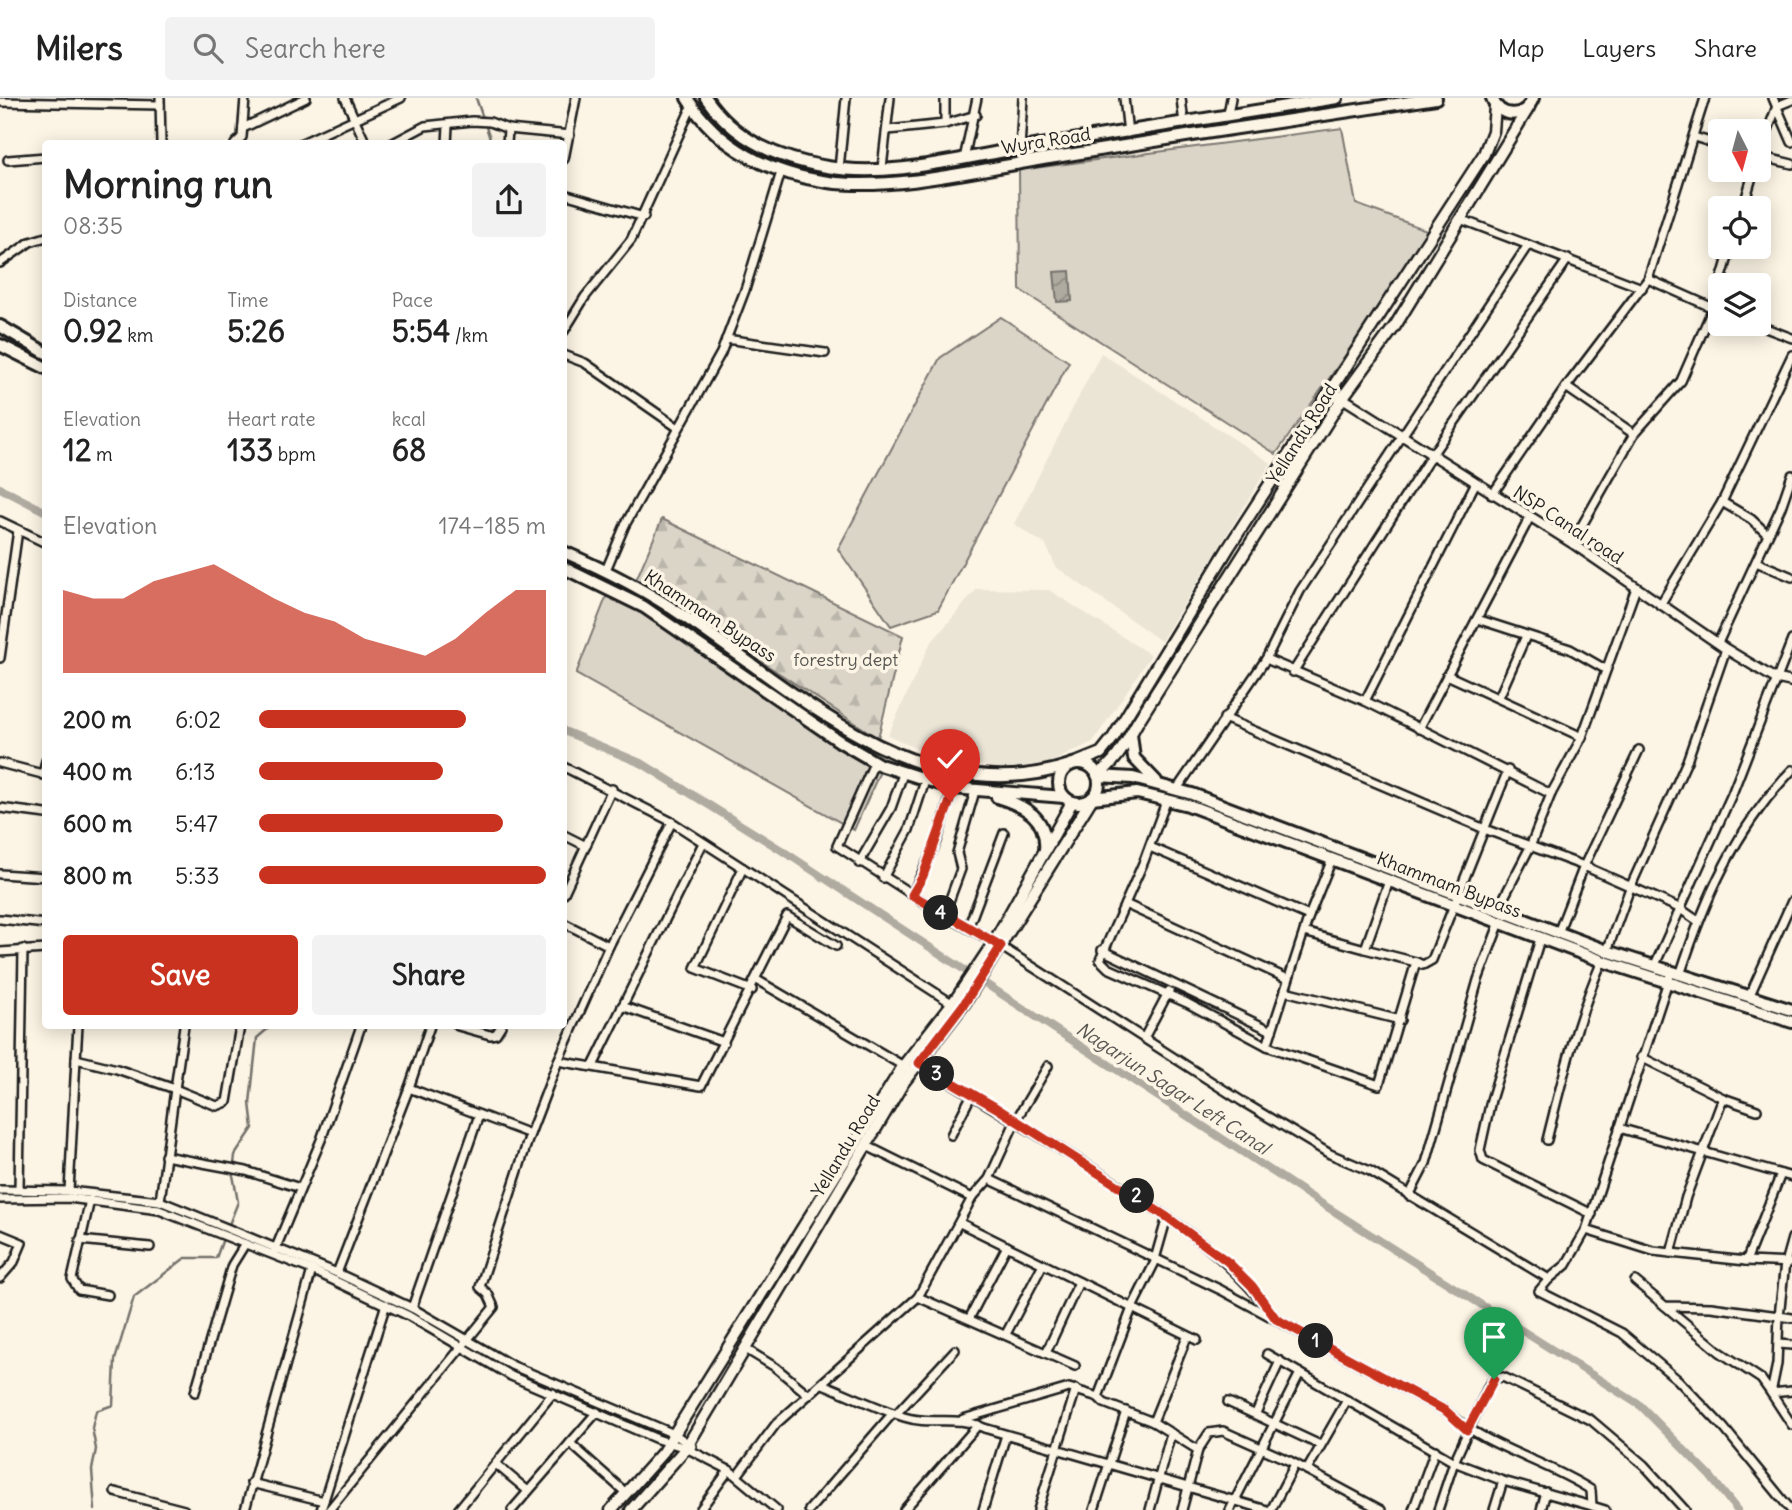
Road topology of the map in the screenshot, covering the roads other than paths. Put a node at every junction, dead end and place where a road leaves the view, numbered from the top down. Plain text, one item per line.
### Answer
1 (245, 98) edge
2 (306, 98) edge
3 (345, 98) edge
4 (401, 98) edge
5 (576, 98) edge
6 (706, 98) edge
7 (846, 98) edge
8 (890, 98) edge
9 (945, 98) edge
10 (977, 98) edge
11 (1023, 98) edge
12 (1124, 98) edge
13 (1181, 98) edge
14 (1231, 98) edge
15 (1337, 98) edge
16 (1436, 98) edge
17 (1705, 98) edge
18 (1773, 98) edge
19 (1792, 100) edge
20 (1492, 101) edge
21 (1533, 101) edge
22 (0, 102) edge
23 (160, 102) edge
24 (689, 102) edge
25 (1278, 103) edge
26 (1777, 106) junction
27 (1228, 114) junction
28 (976, 115) junction
29 (355, 121) junction
30 (1771, 122) edge
31 (944, 124) junction
32 (449, 125) junction
33 (1184, 125) junction
34 (243, 128) junction
35 (508, 130) junction
36 (888, 130) junction
37 (1128, 133) junction
38 (569, 135) junction
39 (1694, 138) junction
40 (161, 140) edge
41 (239, 140) edge
42 (310, 140) edge
43 (364, 140) edge
44 (399, 140) edge
45 (447, 140) edge
46 (507, 140) edge
47 (1708, 142) edge
48 (1792, 142) edge
49 (567, 145) edge
50 (1020, 149) junction
51 (42, 157) edge
52 (1771, 158) edge
53 (964, 159) junction
54 (8, 160) dead end
55 (1792, 164) edge
56 (882, 168) junction
57 (843, 169) junction
58 (781, 172) junction
59 (846, 183) junction
60 (567, 195) edge
61 (644, 217) junction
62 (1460, 219) junction
63 (42, 238) edge
64 (1528, 244) junction
65 (1568, 258) junction
66 (0, 263) edge
67 (1648, 279) junction
68 (1642, 288) junction
69 (1708, 306) edge
70 (567, 326) edge
71 (0, 327) edge
72 (1708, 328) edge
73 (1771, 330) edge
74 (1792, 338) edge
75 (726, 339) junction
76 (0, 345) edge
77 (42, 350) edge
78 (825, 353) dead end
79 (1792, 355) edge
80 (567, 356) edge
81 (42, 366) edge
82 (1566, 387) junction
83 (1330, 390) junction
84 (1343, 397) junction
85 (677, 427) junction
86 (1634, 434) junction
87 (1404, 438) junction
88 (1431, 456) junction
89 (1792, 475) edge
90 (1475, 484) junction
91 (1789, 486) edge
92 (1492, 495) junction
93 (1722, 502) junction
94 (1529, 519) junction
95 (0, 521) edge
96 (18, 530) junction
97 (1767, 534) junction
98 (42, 541) edge
99 (1572, 543) junction
100 (567, 553) edge
101 (1756, 562) junction
102 (567, 569) edge
103 (606, 570) junction
104 (1792, 577) edge
105 (1636, 588) junction
106 (1660, 605) junction
107 (1477, 619) junction
108 (1526, 636) junction
109 (1792, 640) edge
110 (1718, 643) junction
111 (1726, 649) junction
112 (0, 658) edge
113 (1266, 659) junction
114 (1605, 669) junction
115 (1293, 672) junction
116 (1447, 675) junction
117 (1774, 678) junction
118 (1792, 682) edge
119 (1499, 696) junction
120 (1365, 701) junction
121 (1224, 718) junction
122 (1419, 729) junction
123 (1131, 734) junction
124 (1582, 737) junction
125 (1639, 750) dead end
126 (875, 761) junction
127 (0, 763) edge
128 (1073, 764) junction
129 (567, 768) edge
130 (1508, 770) junction
131 (1792, 770) edge
132 (42, 774) edge
133 (904, 774) junction
134 (1097, 775) junction
135 (925, 781) junction
136 (953, 788) junction
137 (612, 789) junction
138 (975, 791) junction
139 (1171, 792) junction
140 (1551, 794) junction
141 (1068, 799) junction
142 (1092, 799) junction
143 (0, 808) edge
144 (42, 813) edge
145 (672, 822) junction
146 (1487, 830) junction
147 (1004, 833) dead end
148 (567, 836) edge
149 (703, 843) junction
150 (586, 846) junction
151 (1150, 847) junction
152 (1530, 847) junction
153 (1045, 851) junction
154 (1332, 859) junction
155 (859, 863) junction
156 (1584, 866) junction
157 (743, 868) junction
158 (0, 874) edge
159 (42, 877) edge
160 (883, 878) junction
161 (567, 881) edge
162 (1389, 881) junction
163 (1630, 888) junction
164 (912, 895) junction
165 (1457, 900) junction
166 (1792, 901) edge
167 (793, 903) junction
168 (1125, 904) junction
169 (1679, 908) junction
170 (1497, 909) junction
171 (944, 915) junction
172 (787, 916) junction
173 (1309, 916) junction
174 (0, 919) edge
175 (1698, 921) junction
176 (1500, 922) junction
177 (42, 924) edge
178 (567, 925) edge
179 (968, 928) junction
180 (1304, 932) junction
181 (1558, 933) junction
182 (1540, 939) junction
183 (998, 944) junction
184 (609, 946) junction
185 (836, 946) dead end
186 (23, 949) junction
187 (42, 949) edge
188 (1365, 949) junction
189 (1102, 950) junction
190 (0, 952) edge
191 (1604, 956) junction
192 (1416, 962) junction
193 (1654, 967) junction
194 (1673, 976) junction
195 (1288, 979) junction
196 (757, 980) junction
197 (1172, 984) junction
198 (752, 990) junction
199 (1285, 991) junction
200 (1167, 994) junction
201 (1749, 997) junction
202 (958, 1002) junction
203 (622, 1006) junction
204 (1792, 1010) edge
205 (1400, 1020) junction
206 (1792, 1022) edge
207 (78, 1029) edge
208 (184, 1029) edge
209 (239, 1029) edge
210 (360, 1029) edge
211 (429, 1029) edge
212 (469, 1029) edge
213 (499, 1029) edge
214 (1272, 1031) junction
215 (1144, 1038) junction
216 (724, 1042) junction
217 (1267, 1046) junction
218 (1641, 1057) junction
219 (76, 1059) junction
220 (558, 1061) junction
221 (593, 1066) junction
222 (912, 1066) junction
223 (1048, 1066) dead end
224 (409, 1088) junction
225 (175, 1089) junction
226 (971, 1096) junction
227 (1723, 1098) junction
228 (1757, 1110) dead end
229 (479, 1115) junction
230 (1016, 1120) junction
231 (1619, 1128) junction
232 (530, 1134) junction
233 (951, 1135) dead end
234 (1548, 1140) dead end
235 (865, 1144) junction
236 (1702, 1152) junction
237 (165, 1156) junction
238 (1782, 1174) junction
239 (1792, 1178) edge
240 (989, 1179) junction
241 (300, 1188) junction
242 (19, 1189) junction
243 (0, 1190) edge
244 (69, 1191) junction
245 (1409, 1196) junction
246 (972, 1198) junction
247 (0, 1199) edge
248 (90, 1200) junction
249 (160, 1201) junction
250 (1592, 1214) junction
251 (1167, 1217) junction
252 (960, 1223) junction
253 (221, 1230) junction
254 (1586, 1230) junction
255 (0, 1234) edge
256 (1792, 1238) edge
257 (80, 1240) junction
258 (242, 1241) junction
259 (1007, 1246) junction
260 (150, 1247) dead end
261 (275, 1250) junction
262 (1671, 1253) junction
263 (1156, 1259) junction
264 (1746, 1261) junction
265 (1788, 1263) edge
266 (1043, 1264) junction
267 (312, 1270) junction
268 (337, 1273) junction
269 (0, 1278) edge
270 (1549, 1279) junction
271 (1635, 1281) dead end
272 (1079, 1282) junction
273 (108, 1295) dead end
274 (918, 1297) junction
275 (386, 1304) junction
276 (1665, 1306) junction
277 (412, 1308) junction
278 (1132, 1308) junction
279 (1779, 1316) junction
280 (1792, 1318) edge
281 (969, 1319) junction
282 (1276, 1319) junction
283 (1006, 1334) junction
284 (1187, 1337) junction
285 (1197, 1340) dead end
286 (468, 1342) junction
287 (1779, 1343) junction
288 (1792, 1345) edge
289 (744, 1348) junction
290 (462, 1349) junction
291 (955, 1350) dead end
292 (1046, 1353) junction
293 (1267, 1354) dead end
294 (1280, 1361) junction
295 (1075, 1366) dead end
296 (1300, 1373) junction
297 (822, 1384) junction
298 (1076, 1389) junction
299 (1792, 1391) edge
300 (195, 1392) dead end
301 (553, 1393) junction
302 (1771, 1393) junction
303 (809, 1395) junction
304 (1098, 1397) junction
305 (1347, 1400) junction
306 (1228, 1402) dead end
307 (1125, 1411) junction
308 (597, 1412) junction
309 (895, 1413) junction
310 (1256, 1413) junction
311 (962, 1419) junction
312 (1153, 1422) junction
313 (1275, 1423) junction
314 (978, 1425) junction
315 (1792, 1425) edge
316 (1467, 1430) junction
317 (1171, 1433) junction
318 (1006, 1434) junction
319 (671, 1439) junction
320 (570, 1443) junction
321 (1320, 1445) junction
322 (690, 1448) junction
323 (1261, 1448) junction
324 (1056, 1449) junction
325 (1198, 1450) junction
326 (1435, 1450) junction
327 (1454, 1462) junction
328 (1108, 1463) junction
329 (1295, 1464) junction
330 (497, 1465) junction
331 (729, 1470) junction
332 (1307, 1470) junction
333 (737, 1476) junction
334 (1159, 1478) junction
335 (1503, 1480) junction
336 (251, 1483) junction
337 (1189, 1486) junction
338 (528, 1491) junction
339 (115, 1492) dead end
340 (1546, 1492) junction
341 (626, 1493) junction
342 (1233, 1499) junction
343 (324, 1501) junction
344 (1592, 1506) junction
345 (155, 1507) edge
346 (184, 1510) edge
347 (244, 1510) edge
348 (321, 1510) edge
349 (329, 1510) edge
350 (458, 1510) edge
351 (512, 1510) edge
352 (611, 1510) edge
353 (631, 1510) edge
354 (700, 1510) edge
355 (777, 1510) edge
356 (809, 1510) edge
357 (904, 1510) edge
358 (984, 1510) edge
359 (1038, 1510) edge
360 (1094, 1510) edge
361 (1150, 1510) edge
362 (1182, 1510) edge
363 (1230, 1510) edge
364 (1269, 1510) edge
365 (1381, 1510) edge
366 (1413, 1510) edge
367 (1438, 1510) edge
368 (1494, 1510) edge
369 (1541, 1510) edge
370 (1605, 1510) edge
371 (1685, 1510) edge
372 (1791, 1510) edge

1 - 34 street
2 - 34 street
3 - 29 street
4 - 29 street
5 - 38 street
6 - 57 main road, Wyra Road
7 - 57 street
8 - 36 street
9 - 31 street
10 - 28 street
11 - 50 street
12 - 37 street
13 - 33 street
14 - 27 street
15 - 25 main road, Wyra Road
16 - 59 main road, Wyra Road
17 - 39 street
18 - 26 street
19 - 26 street
20 - 21 main road
20 - 83 main road, Yellandu Road
21 - 62 main road, Yellandu Road
22 - 23 street
23 - 40 street
24 - 58 main road, Wyra Road
24 - 61 street
25 - 27 main road, Wyra Road
26 - 30 street
26 - 48 street
27 - 33 main road, Wyra Road
28 - 31 street
28 - 53 street
29 - 42 street
29 - 43 street
31 - 36 street
32 - 35 street
32 - 44 street
32 - 45 street
33 - 37 main road, Wyra Road
34 - 41 street
35 - 38 street
35 - 46 street
36 - 56 street
37 - 50 main road, Wyra Road
38 - 49 street
39 - 47 street
39 - 67 street
50 - 53 main road, Wyra Road
51 - 54 street
52 - 55 street
53 - 56 main road, Wyra Road
56 - 57 main road, Wyra Road
57 - 59 main road
58 - 59 main road, Wyra Road
58 - 75 street
60 - 61 street
61 - 70 street
62 - 64 street
62 - 84 main road, Yellandu Road
63 - 66 street
64 - 65 street
64 - 87 street
65 - 68 street
65 - 88 street
67 - 68 street
67 - 69 street
68 - 82 street
71 - 77 main road
72 - 86 street
73 - 74 street
75 - 78 street
75 - 85 street
76 - 81 main road
79 - 93 street
80 - 85 street
82 - 86 street
82 - 92 street
83 - 84 street, NSP Canal road
83 - 128 main road, Yellandu Road
84 - 87 street, NSP Canal road
84 - 123 main road, Yellandu Road
85 - 103 street
86 - 99 street
87 - 88 street, NSP Canal road
87 - 113 street
88 - 90 street, NSP Canal road
88 - 115 street
89 - 91 street
90 - 92 street, NSP Canal road
90 - 120 street
91 - 97 street
92 - 94 street, NSP Canal road
93 - 97 street
93 - 106 street
94 - 99 street, NSP Canal road
94 - 107 street
95 - 96 street
96 - 98 street
96 - 112 street
97 - 101 street
99 - 105 street, NSP Canal road
100 - 103 main road, Khammam Bypass
101 - 104 street
101 - 110 street
102 - 126 main road, Khammam Bypass
103 - 128 main road, Khammam Bypass
105 - 106 street, NSP Canal road
105 - 114 street
106 - 110 street, NSP Canal road
107 - 108 street
107 - 116 street
108 - 114 street
108 - 119 street
109 - 117 street
110 - 111 street, NSP Canal road
111 - 117 street, NSP Canal road
111 - 163 street
113 - 115 street
113 - 121 street
114 - 124 street
115 - 120 street
116 - 119 street
116 - 122 street
117 - 118 street, NSP Canal road
117 - 169 street
119 - 124 street
120 - 122 street
121 - 139 street
121 - 146 street
122 - 130 street
123 - 134 main road, Yellandu Road
123 - 139 main road
124 - 140 street
125 - 156 street
126 - 133 main road, Khammam Bypass
126 - 155 street
127 - 132 street
128 - 134 main road
128 - 141 main road
129 - 137 street
130 - 140 street
130 - 146 street
131 - 175 street
133 - 135 main road, Khammam Bypass
133 - 155 street
134 - 139 main road, Khammam Bypass
134 - 142 main road
135 - 136 main road, Khammam Bypass
135 - 160 street
136 - 138 main road, Khammam Bypass
136 - 164 street
137 - 145 street
137 - 150 street
138 - 141 main road, Khammam Bypass
138 - 153 main road
138 - 171 street
139 - 142 main road, Khammam Bypass
139 - 151 street
139 - 154 main road, Khammam Bypass
139 - 165 main road, Khammam Bypass
140 - 152 street
141 - 142 main road
141 - 153 main road, Yellandu Road
142 - 183 main road, Yellandu Road
143 - 144 street
145 - 149 street
145 - 184 street
146 - 152 street
146 - 165 street
147 - 179 street
148 - 150 street
149 - 157 street
149 - 203 street
150 - 161 street
151 - 168 street
151 - 173 street
152 - 156 street
152 - 170 street
153 - 183 main road, Yellandu Road
154 - 162 main road, Khammam Bypass
154 - 173 street
155 - 160 street
156 - 163 street
156 - 181 street
157 - 167 street
157 - 198 street
158 - 159 street
160 - 164 street
162 - 165 main road, Khammam Bypass
162 - 188 street
163 - 169 street
163 - 191 street
164 - 171 street
165 - 170 main road, Khammam Bypass
165 - 176 main road, Khammam Bypass
165 - 192 street
166 - 201 street
167 - 172 street
167 - 202 street
168 - 189 street
168 - 195 street
169 - 175 street
169 - 193 street
170 - 181 main road, Khammam Bypass
171 - 179 street
172 - 185 street
172 - 196 street
173 - 180 street
174 - 177 street
175 - 194 street
176 - 182 main road, Khammam Bypass
176 - 245 street
178 - 184 street
179 - 183 street
180 - 188 street
180 - 195 street
181 - 191 main road, Khammam Bypass
182 - 191 main road, Khammam Bypass
182 - 250 street
183 - 202 main road, Yellandu Road
183 - 215 street
184 - 220 street
186 - 187 street
186 - 190 street
186 - 242 street
188 - 192 street
189 - 197 street
189 - 200 street
191 - 193 main road, Khammam Bypass
191 - 194 main road, Khammam Bypass
191 - 234 street
192 - 205 street
193 - 194 main road, Khammam Bypass
194 - 201 main road, Khammam Bypass
194 - 206 main road, Khammam Bypass
194 - 218 street
195 - 199 street
196 - 198 street
196 - 222 street
197 - 200 street
197 - 214 street
198 - 216 street
199 - 205 street
199 - 214 street
200 - 215 street
200 - 217 street
201 - 204 main road, Khammam Bypass
202 - 222 main road, Yellandu Road
203 - 216 street
203 - 221 street
205 - 217 street
207 - 219 street
208 - 225 street
209 - 225 street
210 - 241 street
211 - 224 street
212 - 213 street
214 - 217 street
215 - 245 street
216 - 221 street
218 - 227 street
218 - 231 street
219 - 225 street
219 - 244 street
220 - 221 street
220 - 232 street
222 - 226 street
222 - 235 main road, Yellandu Road
222 - 319 main road, Yellandu Road
223 - 230 street
224 - 229 street
224 - 268 street
225 - 237 street
226 - 230 street
226 - 233 street
227 - 228 street
227 - 236 street
229 - 232 street
229 - 277 street
230 - 240 street
230 - 251 street
231 - 236 street
231 - 250 street
232 - 286 street
235 - 246 street
235 - 289 main road, Yellandu Road
236 - 238 street
236 - 262 street
237 - 241 street
237 - 249 street
238 - 239 street
238 - 264 street
240 - 246 street
240 - 263 street
241 - 261 street
242 - 243 street
242 - 244 street
244 - 249 street
245 - 270 street
246 - 252 street
247 - 248 street
248 - 253 street
248 - 257 street
249 - 253 street
250 - 254 street
251 - 263 street
251 - 282 street
252 - 259 street
252 - 274 street
253 - 258 street
254 - 262 street
254 - 270 street
255 - 269 street
256 - 265 street
257 - 260 street
257 - 273 street
258 - 261 street
258 - 267 street
258 - 300 street
259 - 266 street
259 - 281 street
261 - 268 street
262 - 264 street
263 - 278 street
263 - 282 street
264 - 265 street
265 - 279 street
266 - 272 street
266 - 283 street
267 - 275 street
267 - 336 street
268 - 277 street
270 - 372 street
271 - 276 street
272 - 278 street
272 - 292 street
274 - 281 street
274 - 297 street
275 - 290 street
275 - 343 street
276 - 279 street
276 - 302 street
277 - 286 street
278 - 284 street
278 - 304 street
279 - 280 street
279 - 287 street
281 - 283 street
282 - 316 street
283 - 292 street
284 - 285 street
284 - 312 street
286 - 290 street
286 - 319 street
287 - 288 street
287 - 302 street
289 - 303 street
289 - 322 main road, Yellandu Road
290 - 301 street
290 - 349 street
291 - 309 street
292 - 295 street
293 - 294 street
294 - 296 street
294 - 310 street
296 - 305 street
296 - 313 street
297 - 303 street
297 - 309 street
298 - 304 street
298 - 311 street
298 - 324 street
299 - 302 street
301 - 308 street
301 - 330 street
302 - 315 street
303 - 333 street
304 - 307 street
305 - 321 street
305 - 326 street
306 - 310 street
307 - 312 street
307 - 328 street
308 - 319 street
308 - 320 street
309 - 311 street
309 - 356 street
310 - 313 street
311 - 314 street
312 - 317 street
313 - 321 street
313 - 323 street
314 - 318 street
314 - 357 street
316 - 327 street
316 - 344 street
316 - 371 street
317 - 325 street
317 - 334 street
318 - 324 street
318 - 358 street
319 - 322 street
319 - 341 main road, Yellandu Road
320 - 338 street
320 - 341 street
321 - 332 street
322 - 331 street
322 - 353 main road, Yellandu Road
323 - 325 street
323 - 329 street
323 - 342 street
324 - 328 street
324 - 359 street
325 - 337 street
326 - 327 street
326 - 366 street
327 - 335 street
327 - 367 street
328 - 334 street
328 - 360 street
329 - 332 street
329 - 364 street
330 - 338 street
330 - 350 street
331 - 333 street
331 - 354 street
332 - 365 street
333 - 355 street
334 - 337 street
334 - 361 street
335 - 340 street
335 - 368 street
336 - 343 street
336 - 347 street
337 - 342 street
337 - 362 street
338 - 351 street
339 - 345 street
340 - 344 street
340 - 369 street
341 - 352 main road, Yellandu Road
342 - 363 street
342 - 364 street
343 - 348 street
344 - 370 street
345 - 346 street

